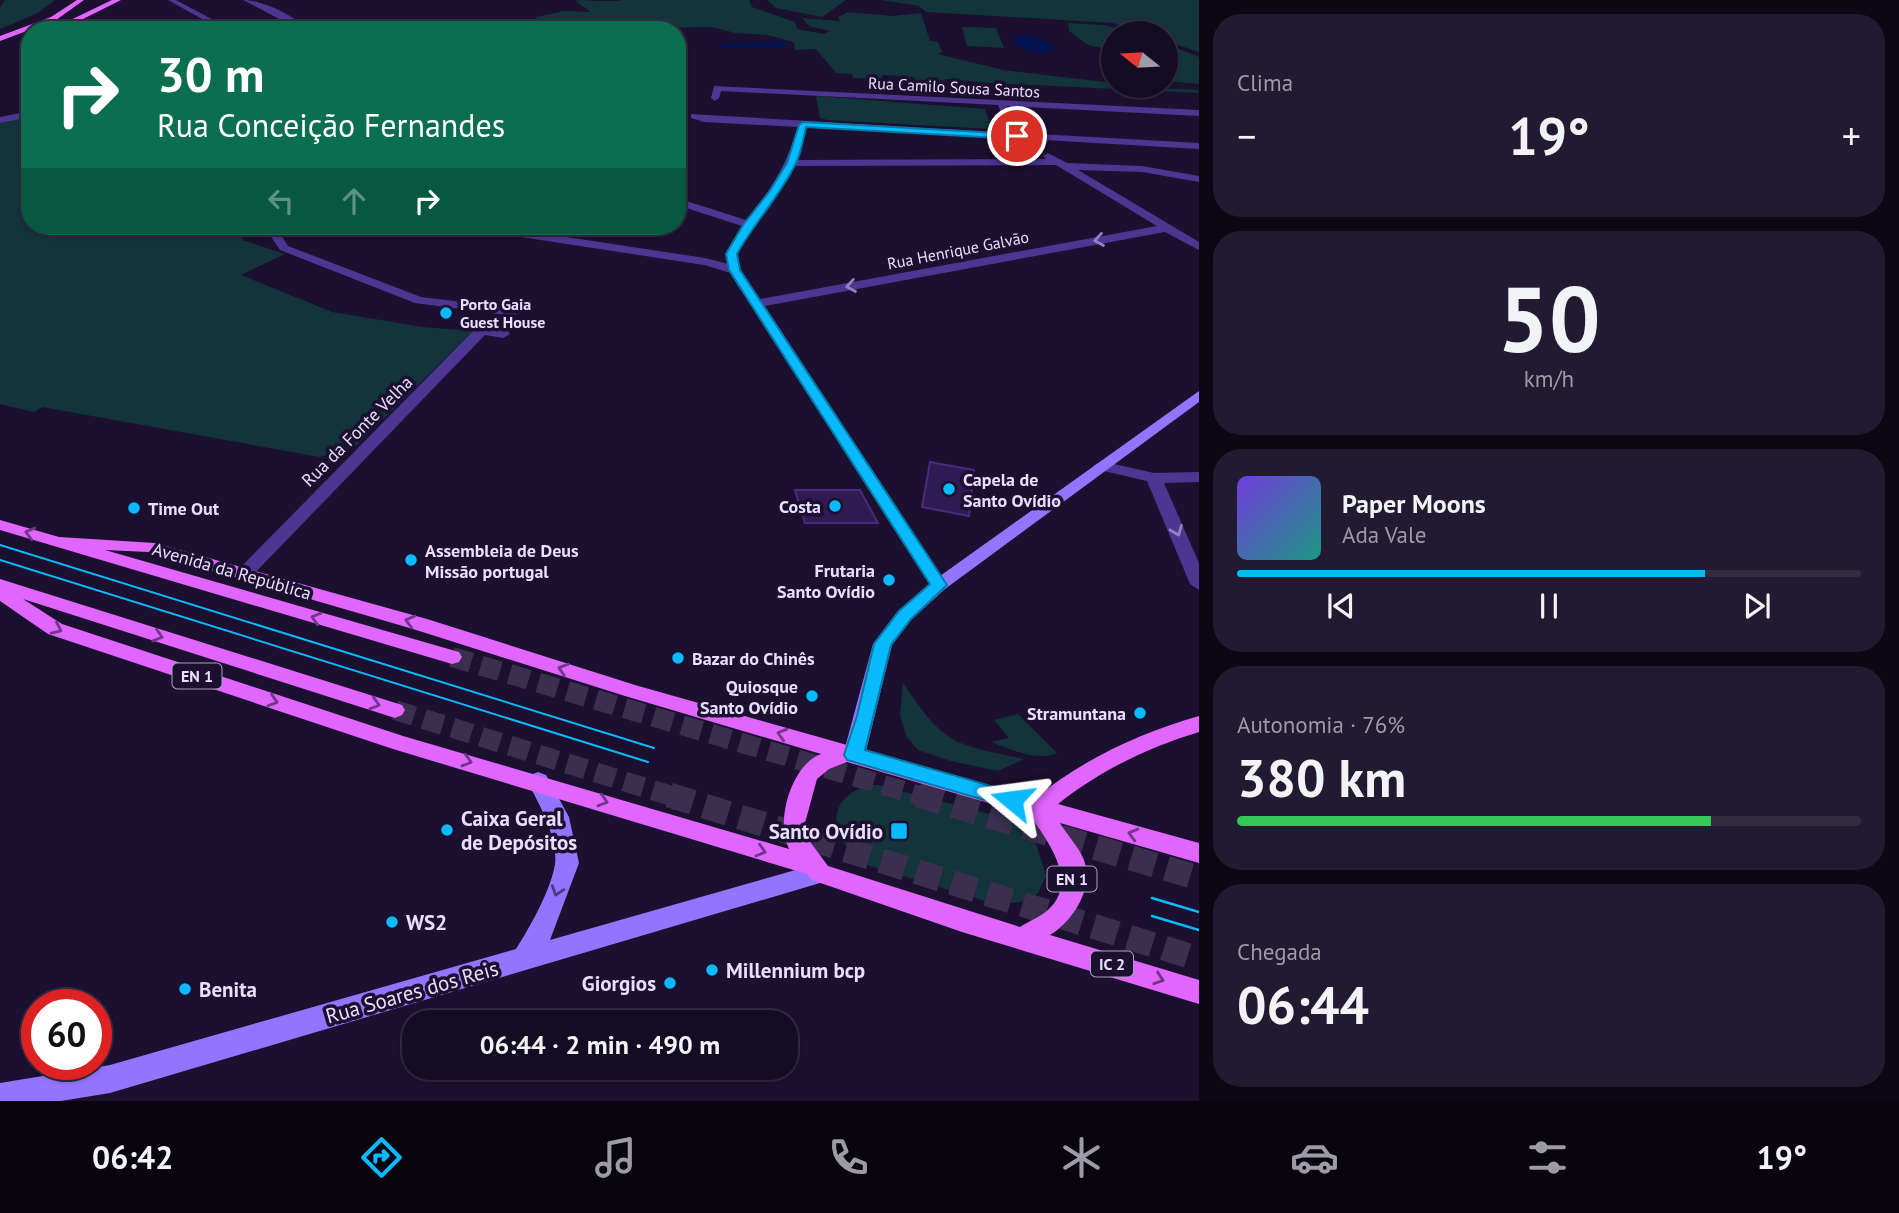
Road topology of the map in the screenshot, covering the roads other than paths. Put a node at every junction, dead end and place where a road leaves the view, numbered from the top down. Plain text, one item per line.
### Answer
1 (65, 0) edge
2 (80, 0) edge
3 (90, 0) edge
4 (105, 0) edge
5 (118, 0) edge
6 (174, 0) edge
7 (246, 0) edge
8 (92, 10) junction
9 (30, 21) edge
10 (46, 21) edge
11 (55, 21) edge
12 (69, 21) edge
13 (211, 21) edge
14 (293, 21) edge
15 (21, 25) edge
16 (0, 33) edge
17 (21, 33) edge
18 (21, 35) edge
19 (21, 40) edge
20 (0, 43) edge
21 (715, 98) dead end
22 (1002, 103) junction
23 (796, 112) junction
24 (1199, 113) edge
25 (21, 116) edge
26 (694, 117) dead end
27 (0, 120) edge
28 (1017, 136) junction
29 (1199, 146) edge
30 (792, 163) junction
31 (1060, 164) junction
32 (1199, 179) edge
33 (686, 204) edge
34 (748, 225) junction
35 (1166, 228) junction
36 (276, 235) edge
37 (530, 235) edge
38 (1199, 247) edge
39 (735, 270) junction
40 (756, 304) junction
41 (513, 312) dead end
42 (503, 334) dead end
43 (1199, 396) edge
44 (1101, 466) junction
45 (1199, 477) edge
46 (1154, 478) junction
47 (0, 525) edge
48 (60, 541) junction
49 (244, 574) junction
50 (1199, 584) edge
51 (0, 585) edge
52 (939, 585) junction
53 (0, 592) edge
54 (453, 657) tunnel mouth
55 (395, 710) tunnel mouth
56 (1199, 724) edge
57 (850, 754) junction
58 (537, 781) junction
59 (1038, 807) junction
60 (1199, 853) edge
61 (818, 870) junction
62 (1023, 938) junction
63 (523, 961) junction
64 (1199, 992) edge
65 (0, 1097) edge

1 - 9 main road
2 - 10 main road
3 - 11 main road
4 - 8 main road
5 - 8 main road
6 - 13 street
7 - 14 street
8 - 12 main road
15 - 16 main road
17 - 20 main road
18 - 20 main road
19 - 20 main road
21 - 23 street, Rua Camilo Sousa Santos
22 - 23 street, Rua Camilo Sousa Santos
22 - 24 street, Rua Camilo Sousa Santos
22 - 28 street
23 - 26 street
23 - 28 street
23 - 30 street
25 - 27 street
28 - 29 street
28 - 31 street
30 - 31 street
30 - 34 street
31 - 32 street
31 - 35 street
33 - 34 street
34 - 39 street
35 - 38 street
35 -> 40 street, Rua Henrique Galvão
36 - 41 street
37 - 39 street
39 - 40 street
40 - 52 street
42 - 49 street, Rua da Fonte Velha
43 - 44 main road
44 - 46 street
44 - 52 main road
45 - 46 street
46 -> 50 street
48 -> 47 main road, Avenida da República
48 - 49 main road
54 -> 48 main road, Avenida da República
57 -> 49 main road
51 -> 55 main road, EN 1
52 - 57 main road
53 -> 58 main road, EN 1
56 - 59 main road
57 - 59 main road
57 - 61 main road
58 -> 61 main road, EN 1
58 -> 63 main road
60 -> 59 main road
59 - 62 main road, EN 1
61 - 62 main road, EN 1
61 - 63 main road, Rua Soares dos Reis
62 -> 64 main road, IC 2
63 - 65 main road, Rua Soares dos Reis

